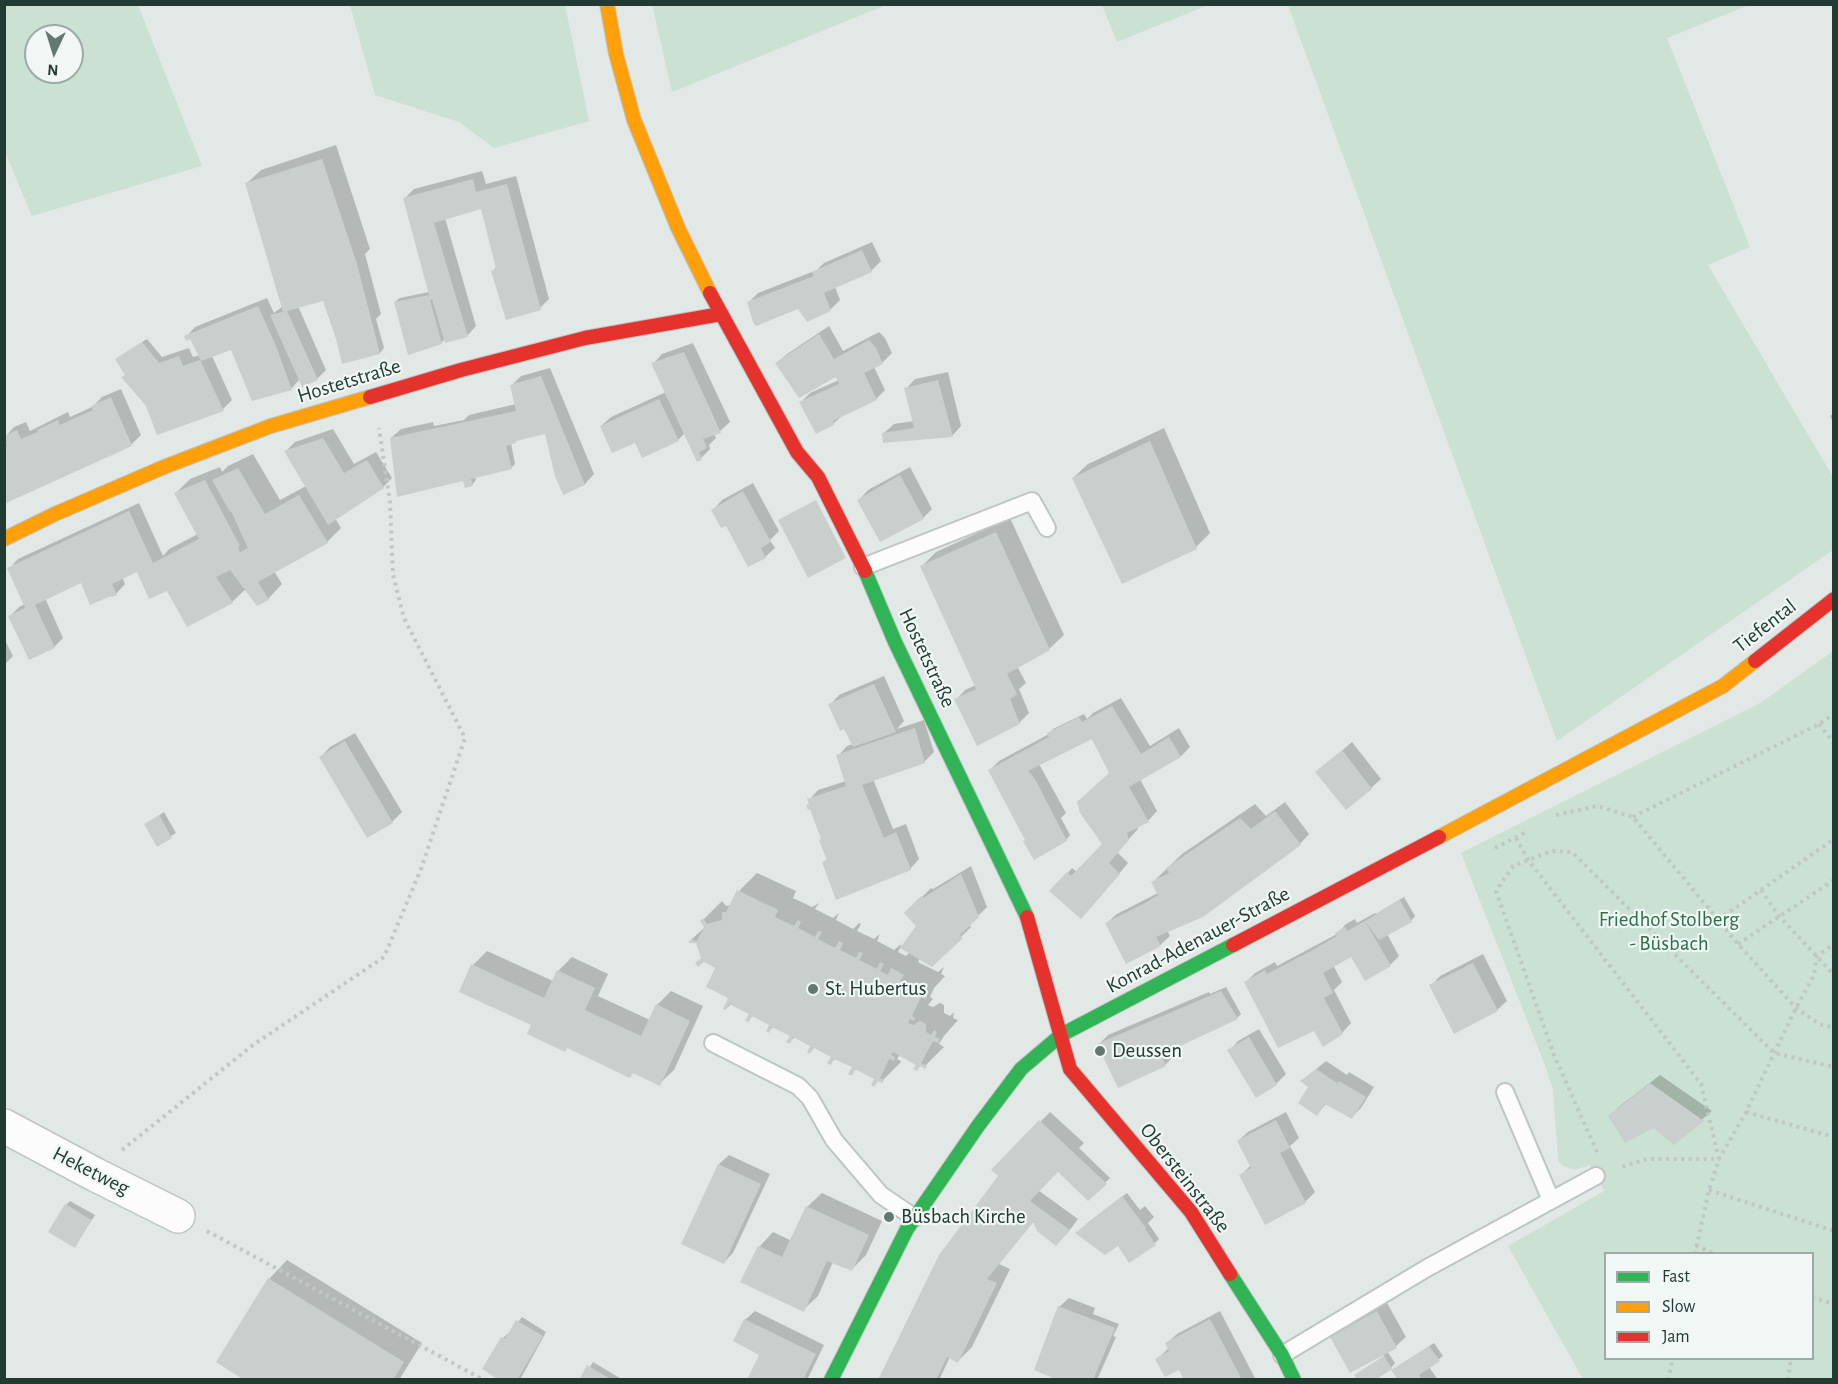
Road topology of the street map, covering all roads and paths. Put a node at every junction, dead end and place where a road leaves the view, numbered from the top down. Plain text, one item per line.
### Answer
1 (607, 4) edge
2 (721, 314) junction
3 (374, 395) junction
4 (1047, 528) dead end
5 (4, 539) edge
6 (864, 567) junction
7 (1833, 599) edge
8 (1723, 686) joint
9 (1833, 714) edge
10 (1819, 724) junction
11 (1833, 742) edge
12 (1555, 815) dead end
13 (1633, 817) junction
14 (1528, 830) dead end
15 (1833, 838) edge
16 (1528, 861) junction
17 (1833, 880) edge
18 (1761, 890) junction
19 (1779, 916) junction
20 (1718, 920) junction
21 (1738, 944) junction
22 (1833, 944) edge
23 (1817, 956) junction
24 (1833, 975) edge
25 (1796, 1008) junction
26 (1833, 1028) edge
27 (1061, 1035) junction
28 (713, 1043) dead end
29 (1774, 1053) junction
30 (1833, 1067) edge
31 (1505, 1092) dead end
32 (1746, 1112) junction
33 (4, 1126) edge
34 (1833, 1137) edge
35 (1719, 1159) junction
36 (1600, 1174) junction
37 (96, 1175) junction
38 (1709, 1190) junction
39 (1551, 1200) junction
40 (178, 1216) joint
41 (915, 1218) junction
42 (1833, 1231) edge
43 (1696, 1245) junction
44 (1695, 1252) edge
45 (1710, 1252) edge
46 (1814, 1298) edge
47 (1833, 1304) edge
48 (1282, 1354) junction
49 (1673, 1360) edge
50 (1791, 1360) edge
51 (484, 1380) edge
52 (831, 1380) edge
53 (1294, 1380) edge
54 (1668, 1380) edge
55 (1788, 1380) edge

1 - 2 street, Hostetstraße
2 - 3 street, Hostetstraße
2 - 6 street, Hostetstraße
3 - 5 street, Hostetstraße
3 - 37 path
4 - 6 lane
6 - 27 street, Hostetstraße
7 - 8 street, Tiefental
8 - 27 street, Konrad-Adenauer-Straße
9 - 10 path
10 - 11 path
10 - 13 path
12 - 13 path
13 - 20 path
14 - 16 path
15 - 18 path
16 - 29 path
16 - 35 path
16 - 36 path
17 - 19 path
18 - 19 path
18 - 20 path
19 - 21 path
19 - 23 path
20 - 21 path
21 - 25 path
22 - 23 path
23 - 24 path
23 - 25 path
25 - 26 path
25 - 29 path
27 - 41 street, Konrad-Adenauer-Straße
27 - 48 street, Obersteinstraße
28 - 41 lane
29 - 30 path
29 - 32 path
31 - 39 lane
32 - 34 path
32 - 35 path
33 - 37 street, Heketweg
35 - 36 path
35 - 38 path
36 - 39 lane
37 - 40 street, Heketweg
38 - 42 path
38 - 43 path
39 - 48 lane
40 - 51 path
41 - 52 street, Konrad-Adenauer-Straße
43 - 44 path
43 - 45 path
46 - 47 path
48 - 53 street, Obersteinstraße
49 - 54 path
50 - 55 path

